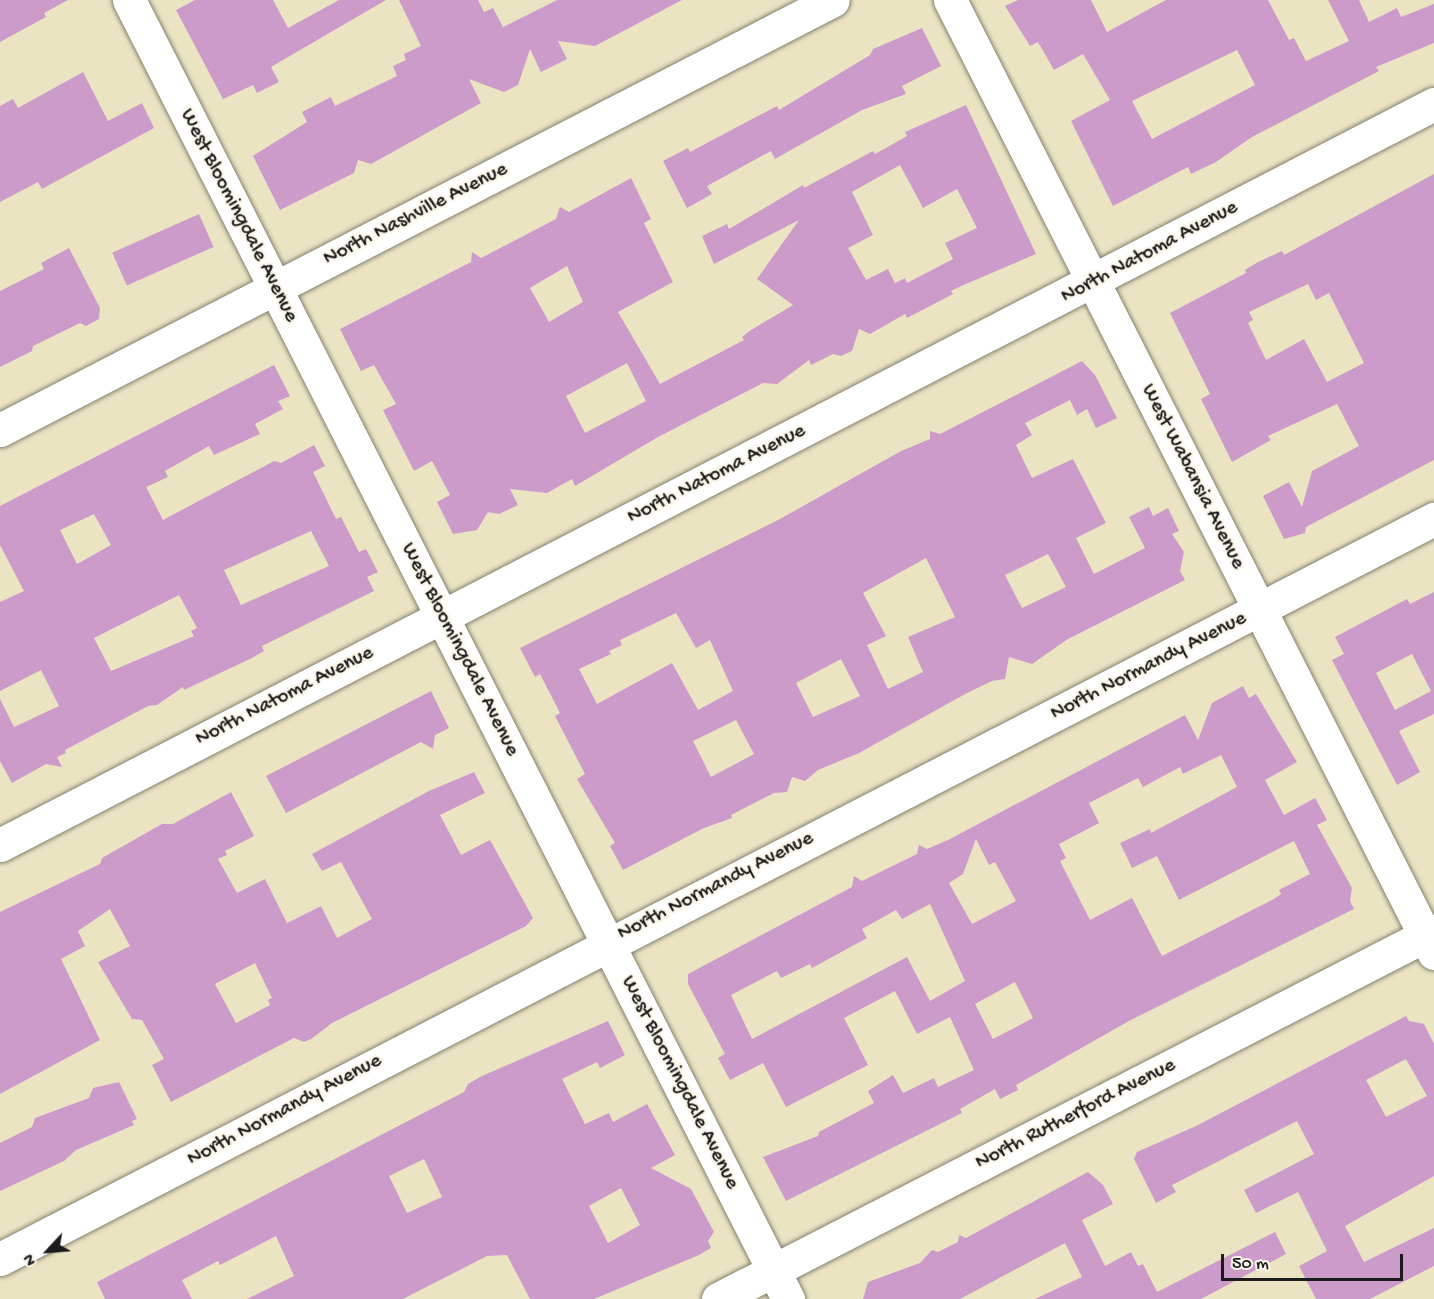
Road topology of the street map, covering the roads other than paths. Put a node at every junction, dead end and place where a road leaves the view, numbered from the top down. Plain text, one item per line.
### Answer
1 (129, 0) edge
2 (833, 0) edge
3 (950, 0) edge
4 (1434, 104) edge
5 (1093, 283) junction
6 (275, 288) junction
7 (0, 430) edge
8 (1434, 519) edge
9 (1260, 610) junction
10 (442, 616) junction
11 (0, 845) edge
12 (1431, 940) edge
13 (608, 943) junction
14 (0, 1259) edge
15 (774, 1270) junction
16 (718, 1299) edge
17 (788, 1299) edge

1 - 6 street, West Bloomingdale Avenue
2 - 6 street, North Nashville Avenue
3 - 5 street, West Wabansia Avenue
4 - 5 street, North Natoma Avenue
5 - 9 street, West Wabansia Avenue
5 - 10 street, North Natoma Avenue
6 - 7 street, North Nashville Avenue
6 - 10 street, West Bloomingdale Avenue
8 - 9 street, North Normandy Avenue
9 - 12 street, West Wabansia Avenue
9 - 13 street, North Normandy Avenue
10 - 11 street, North Natoma Avenue
10 - 13 street, West Bloomingdale Avenue
12 - 15 street, North Rutherford Avenue
13 - 14 street, North Normandy Avenue
13 - 15 street, West Bloomingdale Avenue
15 - 16 street, North Rutherford Avenue
15 - 17 street, West Bloomingdale Avenue

